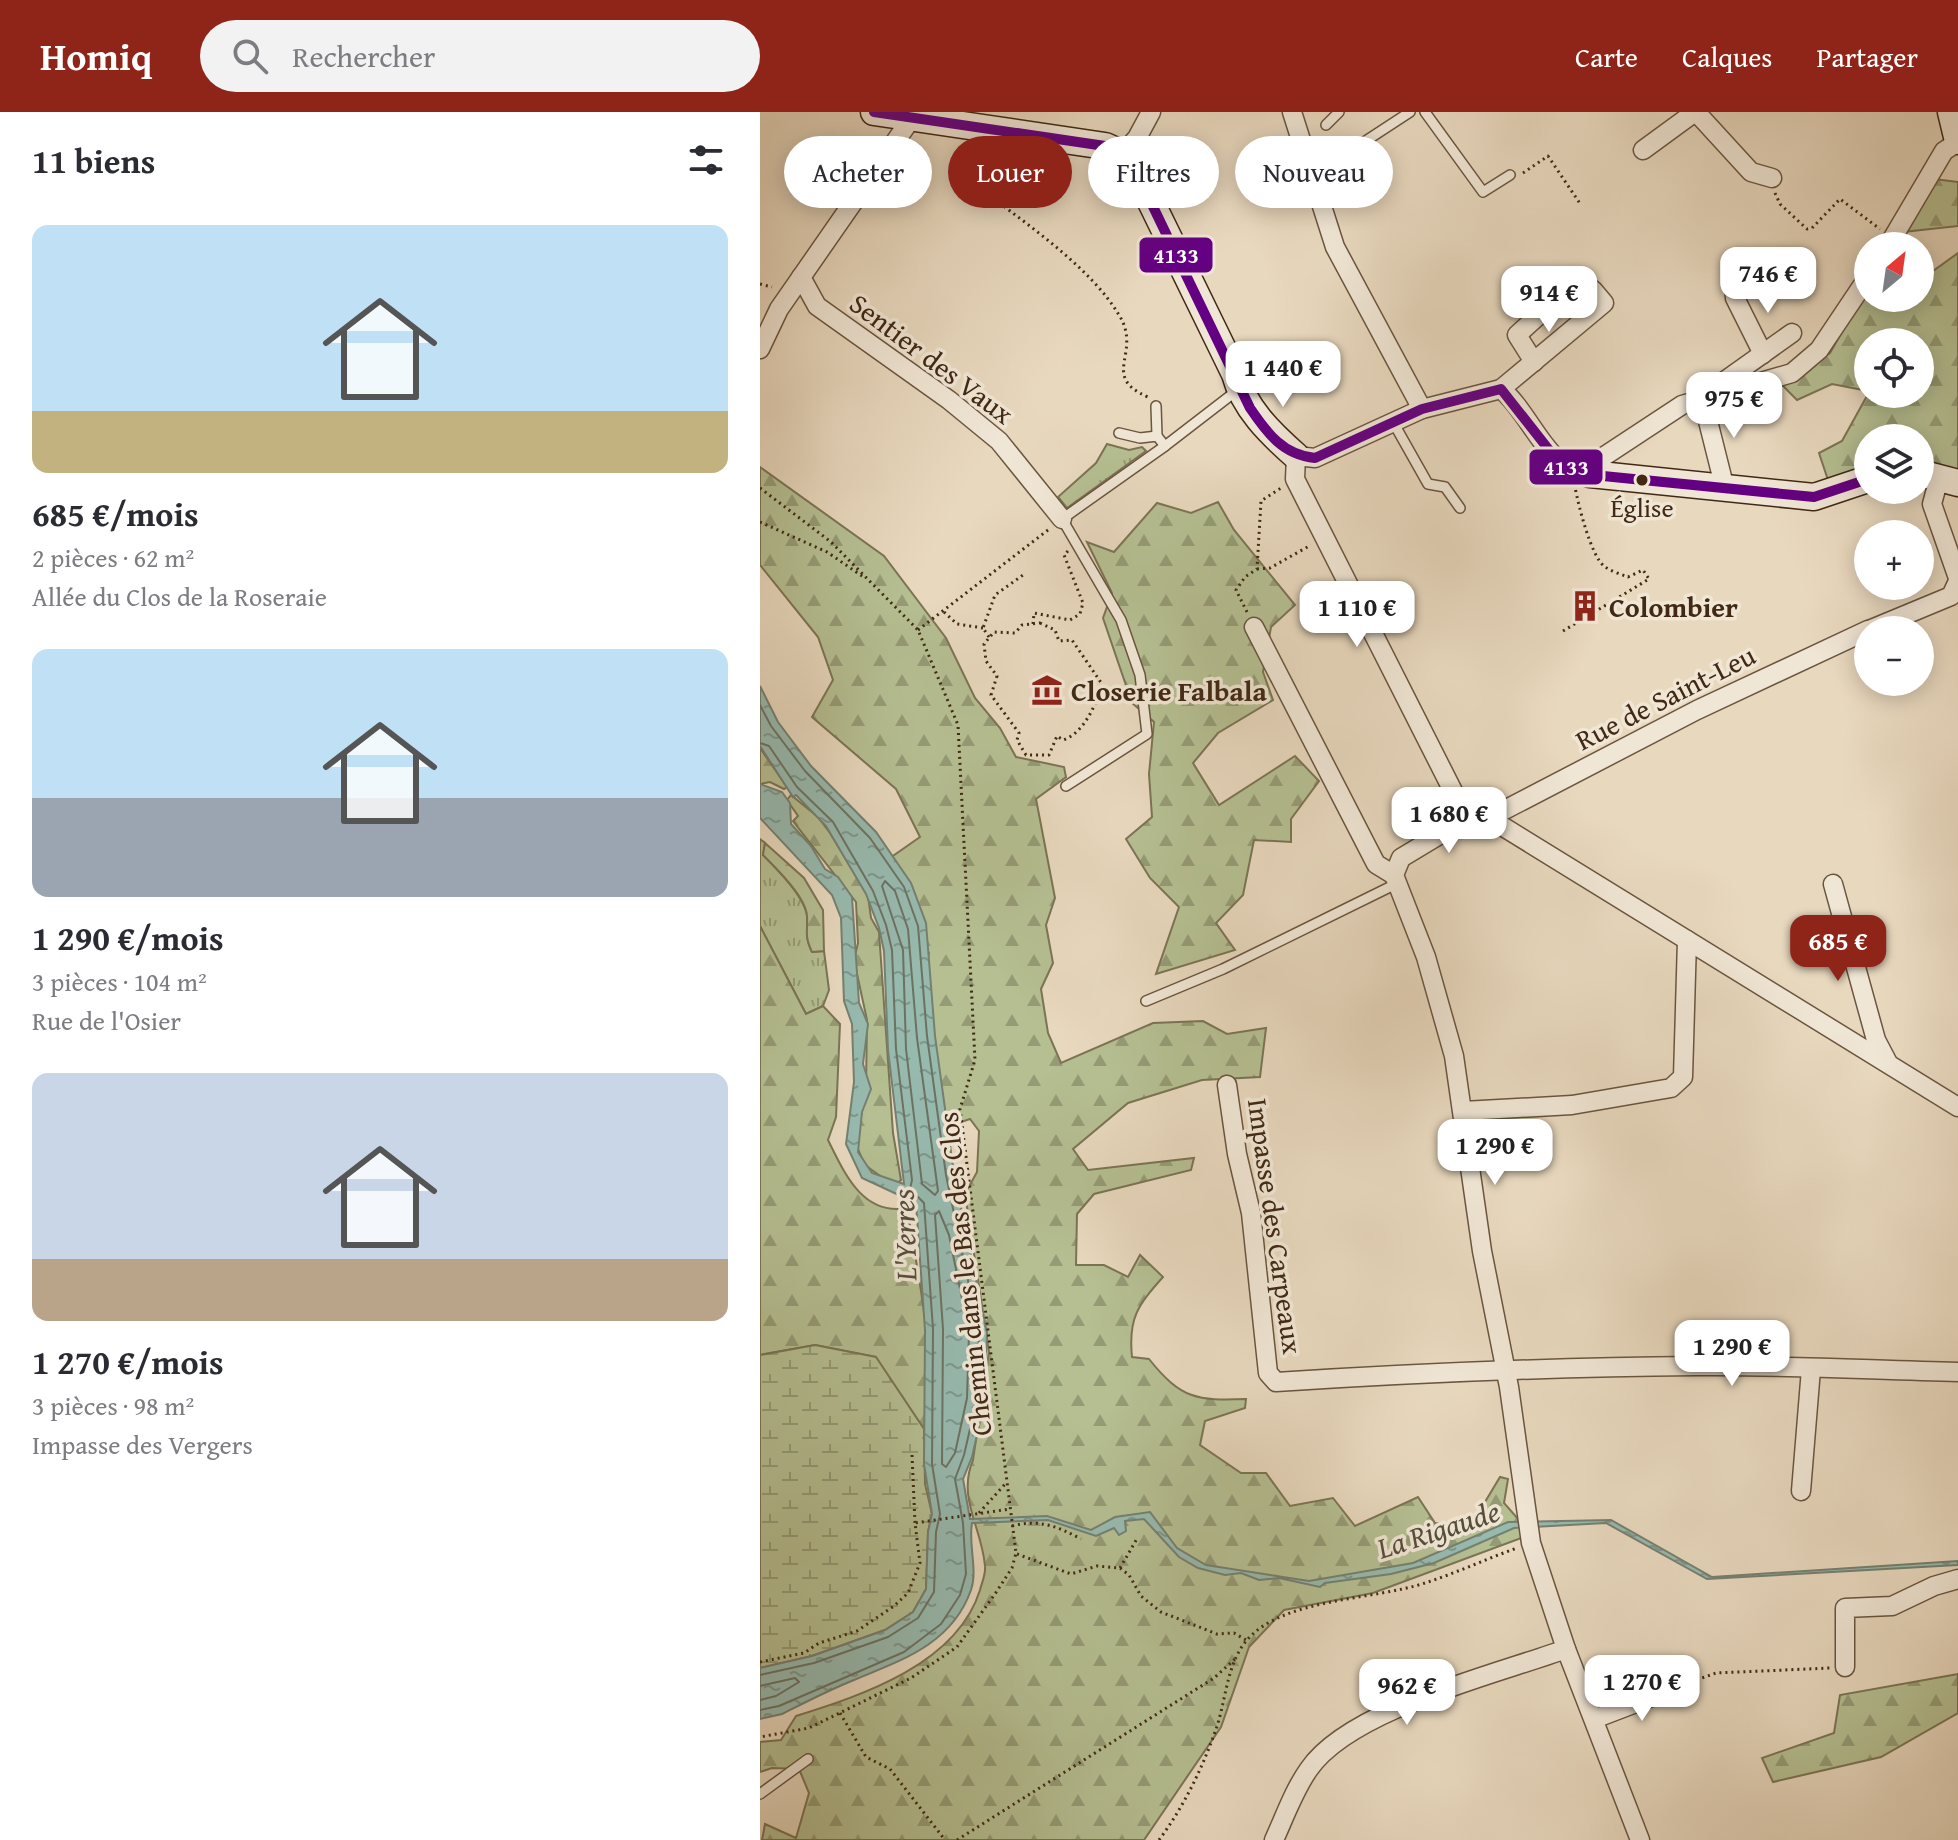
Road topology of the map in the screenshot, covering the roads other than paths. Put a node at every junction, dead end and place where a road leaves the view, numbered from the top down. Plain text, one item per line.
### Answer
1 (874, 112) edge
2 (1151, 112) edge
3 (1292, 112) edge
4 (1339, 112) edge
5 (1410, 112) edge
6 (1425, 112) edge
7 (1695, 112) edge
8 (1951, 112) edge
9 (917, 116) edge
10 (1326, 125) dead end
11 (1138, 136) edge
12 (1305, 136) edge
13 (1373, 136) edge
14 (1958, 142) edge
15 (1088, 144) edge
16 (1643, 150) dead end
17 (1509, 176) road end
18 (1770, 177) road end
19 (1154, 208) edge
20 (1323, 208) edge
21 (1897, 232) edge
22 (801, 277) junction
23 (1734, 285) dead end
24 (1593, 290) dead end
25 (1854, 298) edge
26 (1551, 304) dead end
27 (1792, 333) dead end
28 (760, 349) edge
29 (1763, 354) junction
30 (1534, 362) junction
31 (1239, 389) junction
32 (1501, 389) junction
33 (1703, 401) junction
34 (1156, 406) road end
35 (1422, 409) junction
36 (1393, 422) junction
37 (1119, 433) dead end
38 (1157, 436) junction
39 (1165, 446) junction
40 (1295, 467) junction
41 (1581, 474) junction
42 (1939, 478) edge
43 (1854, 484) edge
44 (1725, 489) junction
45 (1460, 508) dead end
46 (1062, 519) junction
47 (1958, 580) edge
48 (1902, 616) edge
49 (1254, 627) road end
50 (1854, 637) edge
51 (1066, 786) dead end
52 (1481, 816) junction
53 (1396, 879) junction
54 (1833, 884) dead end
55 (1687, 940) junction
56 (1146, 1001) dead end
57 (1888, 1063) junction
58 (1227, 1085) dead end
59 (1958, 1107) edge
60 (1463, 1111) junction
61 (1811, 1369) junction
62 (1958, 1372) edge
63 (1507, 1373) junction
64 (1801, 1491) dead end
65 (1958, 1579) edge
66 (1566, 1649) junction
67 (1845, 1667) road end
68 (1675, 1688) road end
69 (1594, 1719) junction
70 (808, 1759) dead end
71 (760, 1794) edge
72 (1274, 1840) edge
73 (1640, 1840) edge

1 - 9 street
2 - 11 street
3 - 12 street
4 - 10 lane
5 - 13 lane
6 - 17 lane
7 - 16 street
7 - 18 street
8 - 14 street
9 - 15 street
9 - 22 street
14 - 21 street
19 - 31 street
20 - 35 street
22 - 28 street
22 - 46 street, Sentier des Vaux
23 - 29 street
24 - 30 street
25 - 33 street
26 - 30 street
27 - 29 street
29 - 33 street
30 - 32 street
31 - 39 lane
31 - 40 street
32 - 35 street
32 - 41 street
33 - 41 street
33 - 44 street
34 - 38 lane
35 - 36 street
36 - 40 street
36 - 45 lane
37 - 38 lane
38 - 39 lane
39 - 46 lane
40 - 52 street
41 - 44 street
42 - 47 street, Rue de Saint-Leu
43 - 44 street
46 - 51 lane
47 - 48 street, Rue de Saint-Leu
49 - 53 street
50 - 52 street, Rue de Saint-Leu
52 - 53 street, Rue de Saint-Leu
52 - 55 street
53 - 56 lane
53 - 60 street
54 - 57 street
55 - 57 street
55 - 60 street
57 - 59 street
58 - 63 street, Impasse des Carpeaux
60 - 63 street
61 - 62 street
61 - 63 street
61 - 64 street
63 - 66 street
65 - 67 street
66 - 69 street
66 - 72 street
68 - 69 street
69 - 73 street
70 - 71 lane

